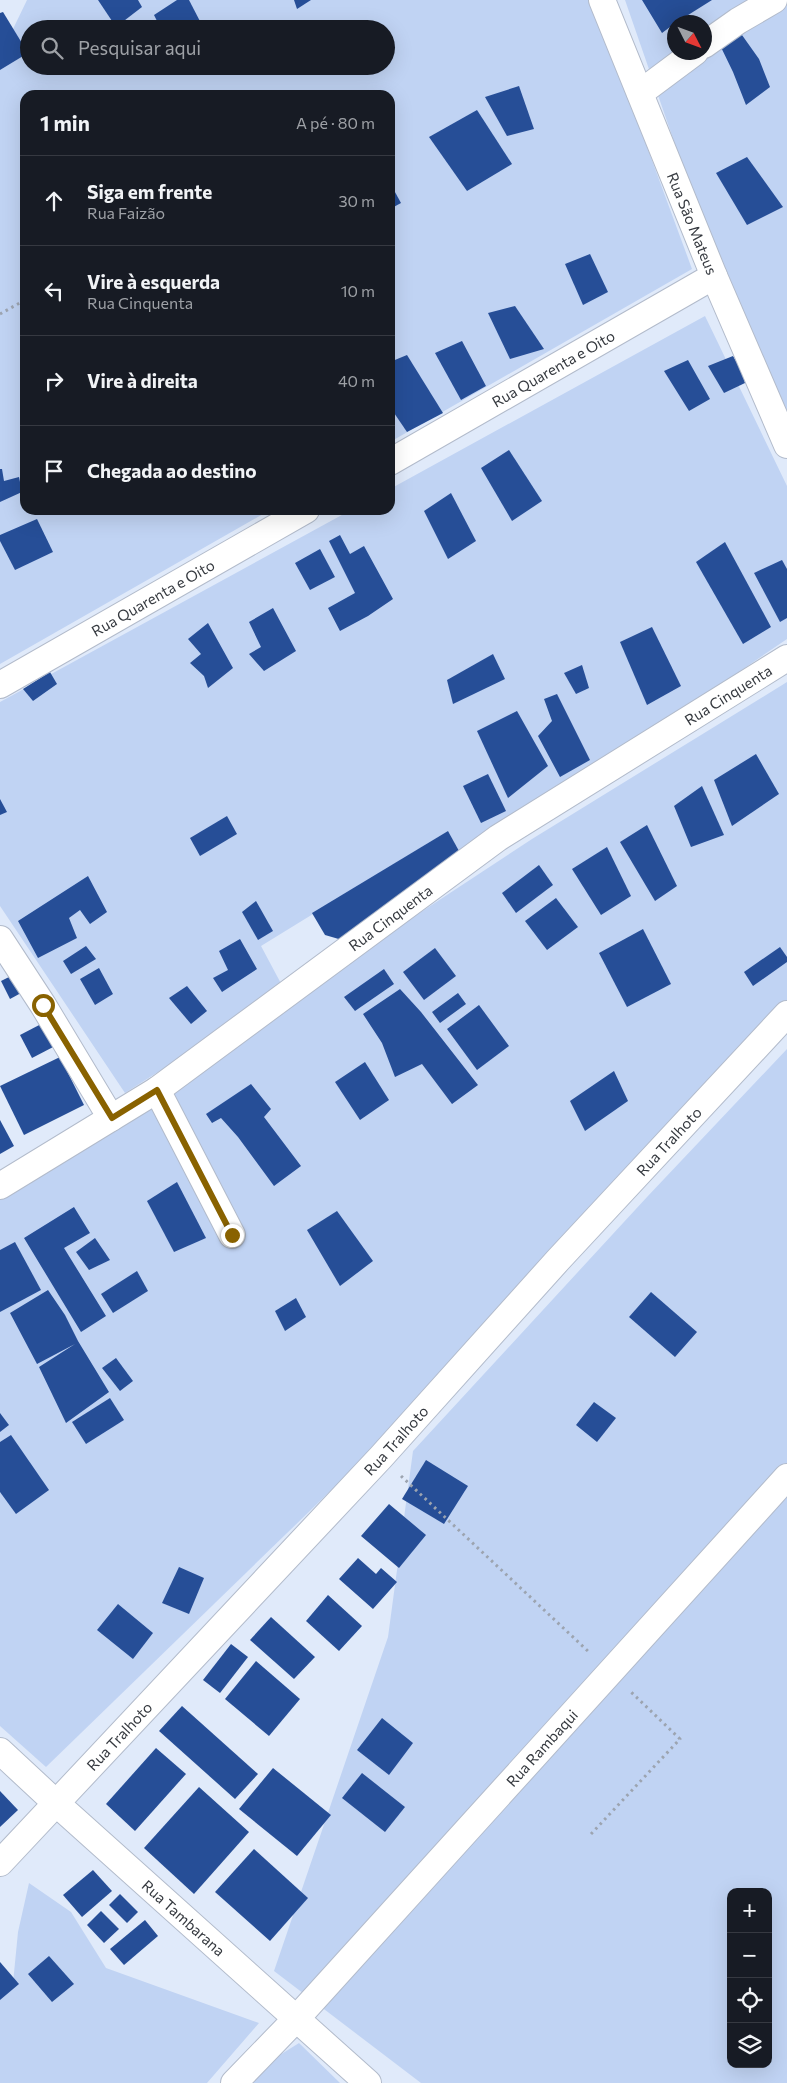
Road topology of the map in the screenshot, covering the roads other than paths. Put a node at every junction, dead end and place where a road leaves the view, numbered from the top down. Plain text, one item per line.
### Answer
1 (602, 0) edge
2 (774, 0) edge
3 (712, 39) edge
4 (684, 60) edge
5 (640, 93) junction
6 (714, 276) junction
7 (787, 445) edge
8 (395, 459) edge
9 (297, 515) edge
10 (787, 658) edge
11 (0, 685) edge
12 (0, 939) edge
13 (787, 1014) edge
14 (157, 1090) junction
15 (112, 1118) junction
16 (0, 1186) edge
17 (232, 1235) dead end
18 (787, 1477) edge
19 (0, 1751) edge
20 (57, 1804) junction
21 (0, 1863) edge
22 (296, 2018) junction
23 (234, 2083) edge
24 (368, 2083) edge

1 - 5 street, Rua São Mateus
2 - 3 street
4 - 5 street
5 - 6 street, Rua São Mateus
6 - 7 street, Rua São Mateus
6 - 8 street, Rua Quarenta e Oito
9 - 11 street, Rua Quarenta e Oito
10 - 14 street, Rua Cinquenta
12 - 15 street
13 - 20 street, Rua Tralhoto
14 - 15 street, Rua Cinquenta
14 - 17 street
15 - 16 street, Rua Cinquenta
18 - 22 street, Rua Rambaqui
19 - 20 street, Rua Tambarana
20 - 21 street, Rua Tralhoto
20 - 22 street, Rua Tambarana
22 - 23 street, Rua Rambaqui
22 - 24 street, Rua Tambarana

